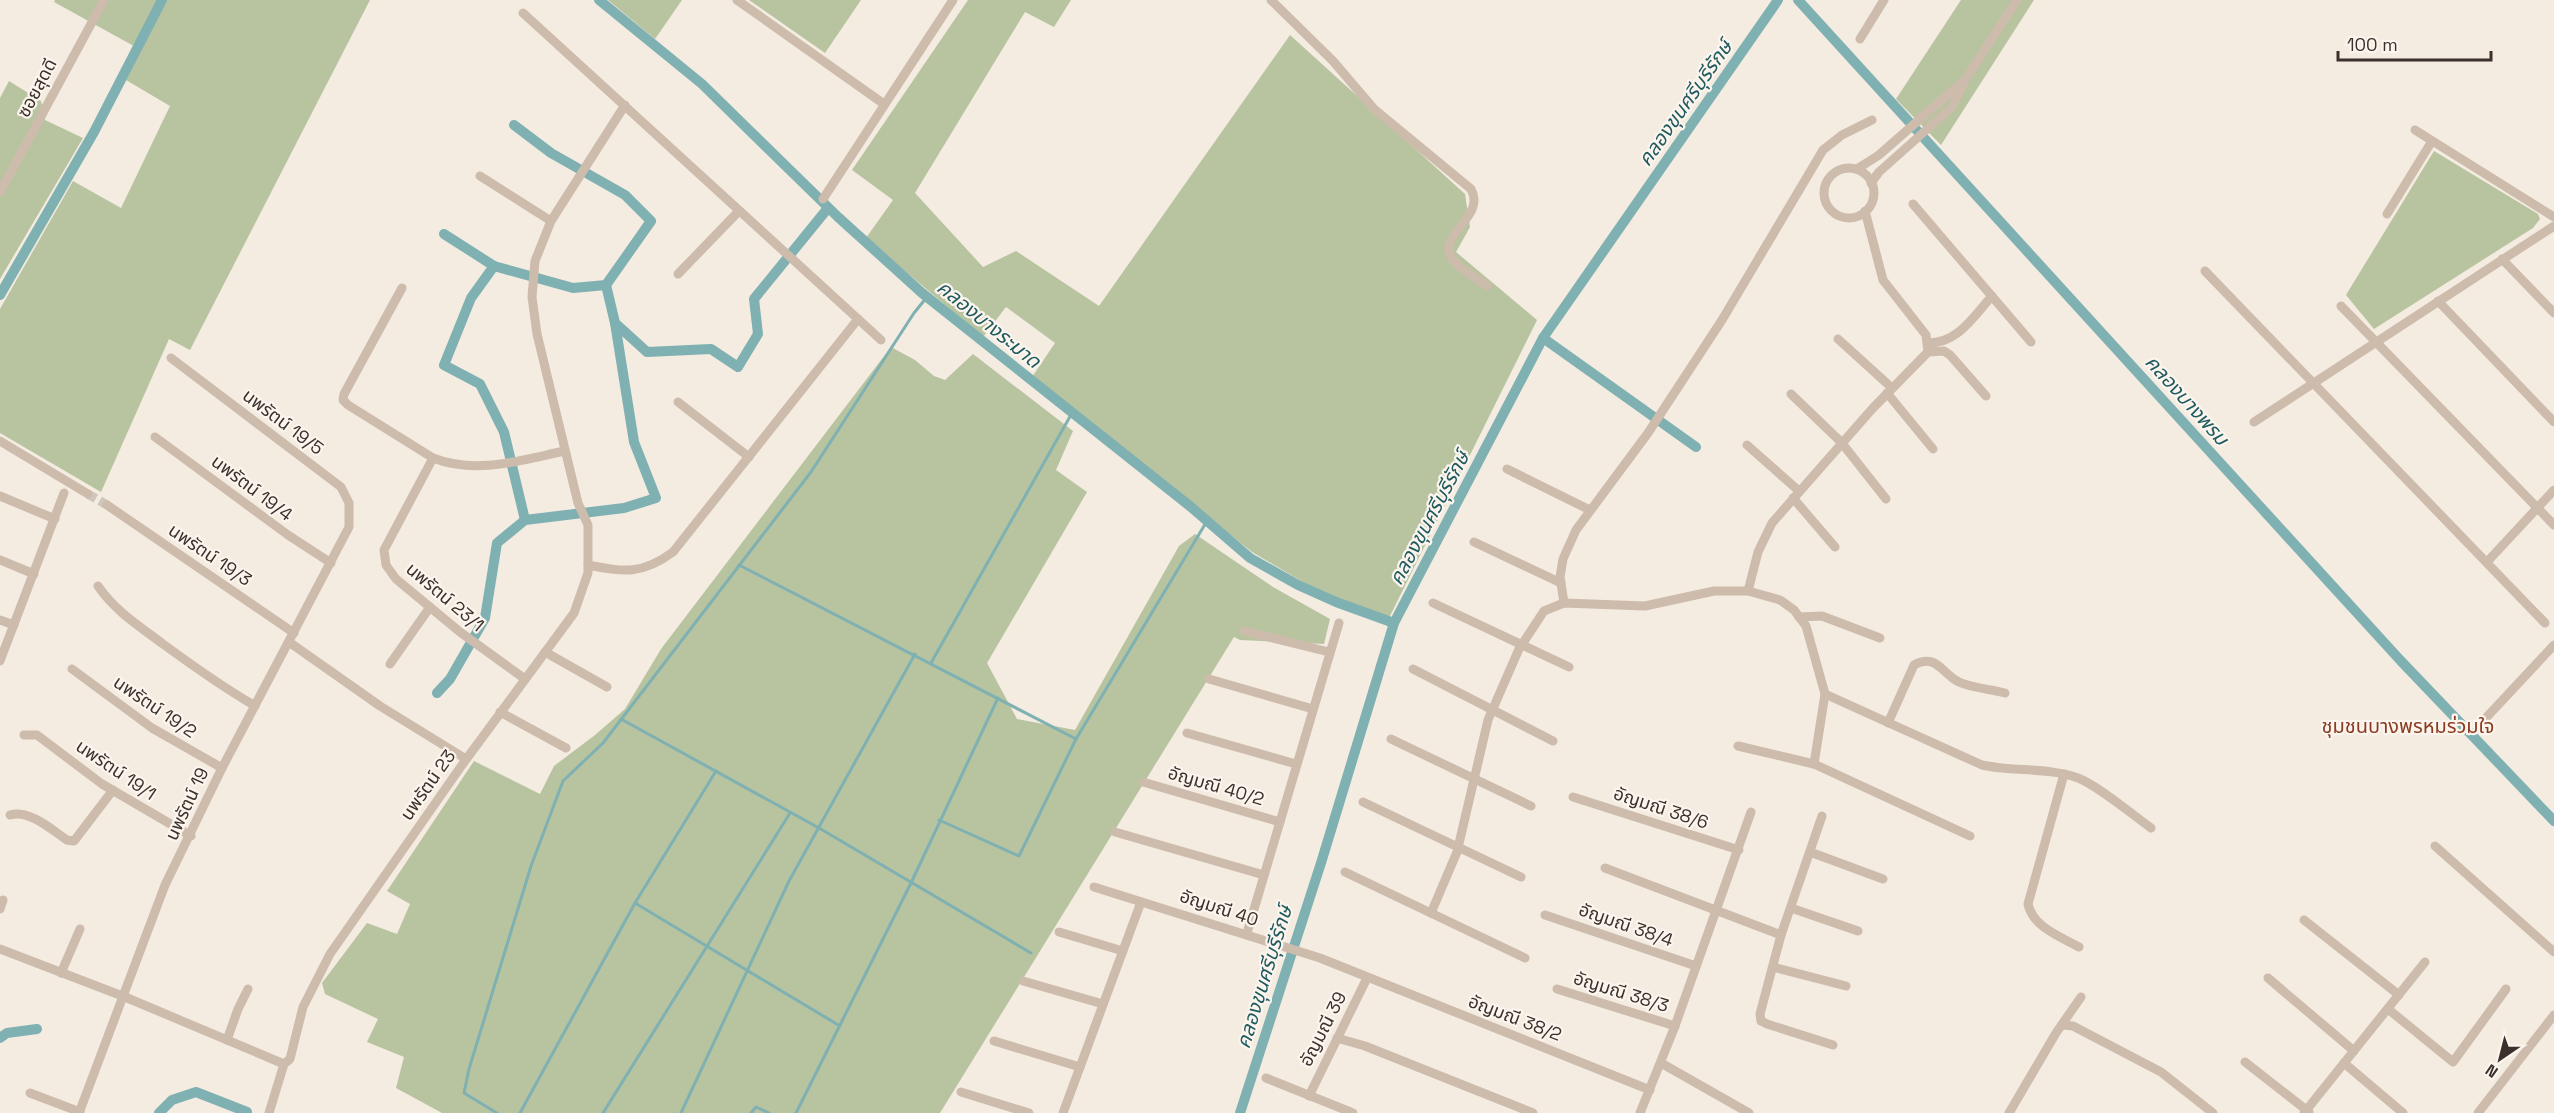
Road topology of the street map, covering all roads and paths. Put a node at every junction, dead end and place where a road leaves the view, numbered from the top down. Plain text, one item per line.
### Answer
1 (104, 0) edge
2 (737, 0) edge
3 (953, 0) edge
4 (1271, 0) edge
5 (1884, 0) edge
6 (2017, 0) edge
7 (524, 13) dead end
8 (1860, 39) dead end
9 (1965, 80) junction
10 (884, 104) junction
11 (625, 105) junction
12 (1872, 120) dead end
13 (2415, 130) dead end
14 (2432, 141) junction
15 (1857, 169) junction
16 (480, 176) dead end
17 (1871, 183) junction
18 (0, 192) edge
19 (823, 199) dead end
20 (1913, 204) dead end
21 (739, 210) junction
22 (1865, 211) junction
23 (2386, 214) dead end
24 (2554, 217) edge
25 (551, 221) junction
26 (2554, 226) edge
27 (2502, 259) junction
28 (2205, 271) dead end
29 (678, 274) dead end
30 (1487, 286) dead end
31 (402, 288) dead end
32 (1992, 296) junction
33 (2438, 301) junction
34 (2342, 306) dead end
35 (2554, 313) edge
36 (858, 319) junction
37 (1838, 339) dead end
38 (881, 340) dead end
39 (2031, 342) dead end
40 (2376, 342) junction
41 (1928, 348) junction
42 (171, 358) dead end
43 (2313, 383) junction
44 (1889, 390) junction
45 (1791, 394) dead end
46 (1986, 396) dead end
47 (678, 402) dead end
48 (2254, 422) dead end
49 (2554, 422) edge
50 (155, 437) dead end
51 (0, 441) edge
52 (1841, 442) junction
53 (1747, 445) dead end
54 (1933, 449) dead end
55 (565, 451) junction
56 (749, 457) junction
57 (433, 458) junction
58 (1507, 469) dead end
59 (2554, 490) edge
60 (64, 493) dead end
61 (88, 494) tunnel mouth
62 (1796, 495) junction
63 (0, 496) edge
64 (1886, 500) dead end
65 (108, 505) tunnel mouth
66 (2537, 508) junction
67 (1590, 510) junction
68 (55, 519) junction
69 (2554, 525) edge
70 (349, 527) joint
71 (1474, 542) dead end
72 (1835, 547) dead end
73 (0, 560) edge
74 (2487, 562) junction
75 (331, 563) junction
76 (588, 565) junction
77 (34, 574) junction
78 (1561, 583) junction
79 (98, 586) dead end
80 (1748, 591) junction
81 (1433, 603) dead end
82 (1563, 603) junction
83 (430, 607) junction
84 (1799, 617) junction
85 (0, 620) edge
86 (1339, 623) dead end
87 (2545, 623) dead end
88 (14, 626) junction
89 (1244, 630) dead end
90 (292, 637) junction
91 (1880, 638) dead end
92 (1522, 645) junction
93 (2554, 645) edge
94 (545, 651) junction
95 (1329, 652) junction
96 (0, 661) edge
97 (390, 664) dead end
98 (1569, 667) dead end
99 (72, 669) dead end
100 (1413, 669) dead end
101 (525, 679) junction
102 (1209, 679) dead end
103 (607, 687) dead end
104 (2005, 693) dead end
105 (1825, 694) junction
106 (255, 706) junction
107 (1313, 709) junction
108 (1493, 710) junction
109 (500, 712) junction
110 (2484, 720) dead end
111 (1888, 723) junction
112 (1187, 733) dead end
113 (24, 735) dead end
114 (1391, 739) dead end
115 (1553, 741) dead end
116 (1738, 746) dead end
117 (566, 748) dead end
118 (466, 759) junction
119 (1296, 764) junction
120 (1814, 764) junction
121 (222, 768) junction
122 (2064, 774) junction
123 (1474, 779) junction
124 (1143, 782) dead end
125 (113, 790) junction
126 (1573, 797) dead end
127 (1363, 802) dead end
128 (1531, 806) dead end
129 (1751, 812) dead end
130 (10, 814) dead end
131 (1822, 816) dead end
132 (1280, 822) junction
133 (2151, 828) dead end
134 (1114, 832) dead end
135 (190, 836) junction
136 (1970, 836) dead end
137 (2435, 846) dead end
138 (1458, 847) junction
139 (1739, 850) junction
140 (1810, 852) junction
141 (1605, 868) dead end
142 (1345, 872) dead end
143 (1264, 875) junction
144 (1521, 878) dead end
145 (1883, 879) dead end
146 (1094, 887) dead end
147 (1141, 902) junction
148 (1717, 909) junction
149 (1791, 909) junction
150 (1431, 913) junction
151 (1545, 915) dead end
152 (2304, 920) dead end
153 (80, 930) dead end
154 (1858, 931) dead end
155 (1059, 932) dead end
156 (1247, 933) junction
157 (1781, 935) junction
158 (2079, 947) dead end
159 (0, 949) edge
160 (1123, 951) junction
161 (2554, 951) edge
162 (1525, 958) dead end
163 (2425, 962) dead end
164 (1696, 966) junction
165 (1773, 966) junction
166 (61, 973) junction
167 (1367, 978) junction
168 (2268, 978) dead end
169 (1023, 981) dead end
170 (1846, 987) dead end
171 (248, 989) dead end
172 (1557, 989) dead end
173 (2506, 989) dead end
174 (2399, 995) junction
175 (125, 997) junction
176 (2081, 997) dead end
177 (1103, 1004) junction
178 (2388, 1009) junction
179 (2554, 1015) edge
180 (2062, 1025) junction
181 (1675, 1026) junction
182 (1337, 1038) junction
183 (227, 1040) junction
184 (994, 1041) dead end
185 (1833, 1045) dead end
186 (2354, 1051) junction
187 (2245, 1062) dead end
188 (1661, 1063) junction
189 (2344, 1063) junction
190 (284, 1064) junction
191 (1080, 1067) junction
192 (1266, 1078) dead end
193 (1650, 1090) junction
194 (962, 1092) dead end
195 (30, 1093) dead end
196 (1309, 1095) junction
197 (2307, 1112) edge
198 (79, 1113) edge
199 (268, 1113) edge
200 (1029, 1113) edge
201 (1063, 1113) edge
202 (1353, 1113) edge
203 (1533, 1113) edge
204 (1640, 1113) edge
205 (1749, 1113) edge
206 (2009, 1113) edge
207 (2213, 1113) edge
208 (2403, 1113) edge
209 (2478, 1113) edge

1 - 18 street, ซอยสุดดี
2 - 10 street
3 - 10 street
4 - 30 street
5 - 8 street
6 - 9 street
7 - 11 street
9 - 15 street
9 - 17 street
10 - 19 street
11 - 21 street
11 - 25 street
12 - 67 street
13 - 14 street
14 - 23 street
14 - 24 street
15 - 17 street
15 - 22 street
16 - 25 street
17 - 22 street
20 - 32 street
21 - 29 street
21 - 36 street
22 - 41 street
25 - 55 street
26 - 27 street
27 - 33 street
27 - 35 street
28 - 43 street
31 - 57 street
32 - 39 street
32 - 41 street
33 - 40 street
33 - 49 street
34 - 40 street
36 - 38 street
36 - 56 street
37 - 44 street
40 - 43 street
40 - 66 street
41 - 44 street
41 - 46 street
42 - 70 street, นพรัตน์ 19/5
43 - 48 street
43 - 74 street
44 - 52 street
44 - 54 street
45 - 52 street
47 - 56 street
50 - 75 street, นพรัตน์ 19/4
51 - 61 street
52 - 62 street
52 - 64 street
53 - 62 street
55 - 57 street
55 - 76 street, นพรัตน์ 23
56 - 76 street
57 - 83 street, นพรัตน์ 23/1
58 - 67 street
59 - 66 street
60 - 68 street
62 - 72 street
62 - 80 street
63 - 68 street
65 - 90 street, นพรัตน์ 19/3
66 - 69 street
66 - 74 street
67 - 78 street
68 - 77 street
70 - 75 street, นพรัตน์ 19
71 - 78 street
73 - 77 street
74 - 87 street
75 - 90 street, นพรัตน์ 19
76 - 94 street, นพรัตน์ 23
77 - 88 street
78 - 82 street
79 - 106 street
80 - 82 street
80 - 84 street
81 - 92 street
82 - 92 street
83 - 97 street
83 - 101 street, นพรัตน์ 23/1
84 - 91 street
84 - 105 street
85 - 88 street
86 - 95 street
88 - 96 street
89 - 95 street
90 - 106 street, นพรัตน์ 19
90 - 118 street, นพรัตน์ 19/3
92 - 98 street
92 - 108 street
93 - 110 street
94 - 101 street, นพรัตน์ 23
94 - 103 street
95 - 107 street
99 - 121 street, นพรัตน์ 19/2
100 - 108 street
101 - 109 street, นพรัตน์ 23
102 - 107 street
104 - 111 street
105 - 111 street
105 - 120 street
106 - 121 street, นพรัตน์ 19
107 - 119 street
108 - 115 street
108 - 123 street
109 - 117 street
109 - 118 street, นพรัตน์ 23
111 - 122 street
112 - 119 street
113 - 125 street, นพรัตน์ 19/1
114 - 123 street
116 - 120 street
118 - 190 street, นพรัตน์ 23
119 - 132 street
120 - 136 street
121 - 135 street, นพรัตน์ 19
122 - 133 street
122 - 158 street
123 - 128 street
123 - 138 street
124 - 132 street, อัญมณี 40/2
125 - 130 street
125 - 135 street, นพรัตน์ 19/1
126 - 139 street, อัญมณี 38/6
127 - 138 street
129 - 139 street
131 - 140 street
132 - 143 street
134 - 143 street
135 - 175 street, นพรัตน์ 19
137 - 161 street
138 - 144 street
138 - 150 street
139 - 148 street
140 - 145 street
140 - 149 street
141 - 148 street
142 - 150 street
143 - 156 street
146 - 147 street, อัญมณี 40
147 - 156 street, อัญมณี 40
147 - 160 street
148 - 157 street
148 - 164 street
149 - 154 street
149 - 157 street
150 - 162 street
151 - 164 street, อัญมณี 38/4
152 - 174 street
153 - 166 street
155 - 160 street
156 - 167 street, อัญมณี 40
157 - 165 street
159 - 166 street
160 - 177 street
163 - 174 street
164 - 181 street
165 - 170 street
165 - 185 street
166 - 175 street
167 - 182 street, อัญมณี 39
167 - 193 street, อัญมณี 38/2
168 - 186 street
169 - 177 street
171 - 183 street
172 - 181 street, อัญมณี 38/3
173 - 178 street
174 - 178 street
175 - 183 street
175 - 198 street, นพรัตน์ 19
176 - 180 street
177 - 191 street
178 - 186 street
179 - 209 street
180 - 206 street
180 - 207 street
181 - 188 street
182 - 196 street, อัญมณี 39
182 - 203 street
183 - 190 street
184 - 191 street
186 - 189 street
187 - 197 street
188 - 193 street
188 - 205 street
189 - 197 street
189 - 208 street
190 - 199 street, นพรัตน์ 23
191 - 201 street
192 - 196 street
193 - 204 street
194 - 200 street
195 - 198 street
196 - 202 street

